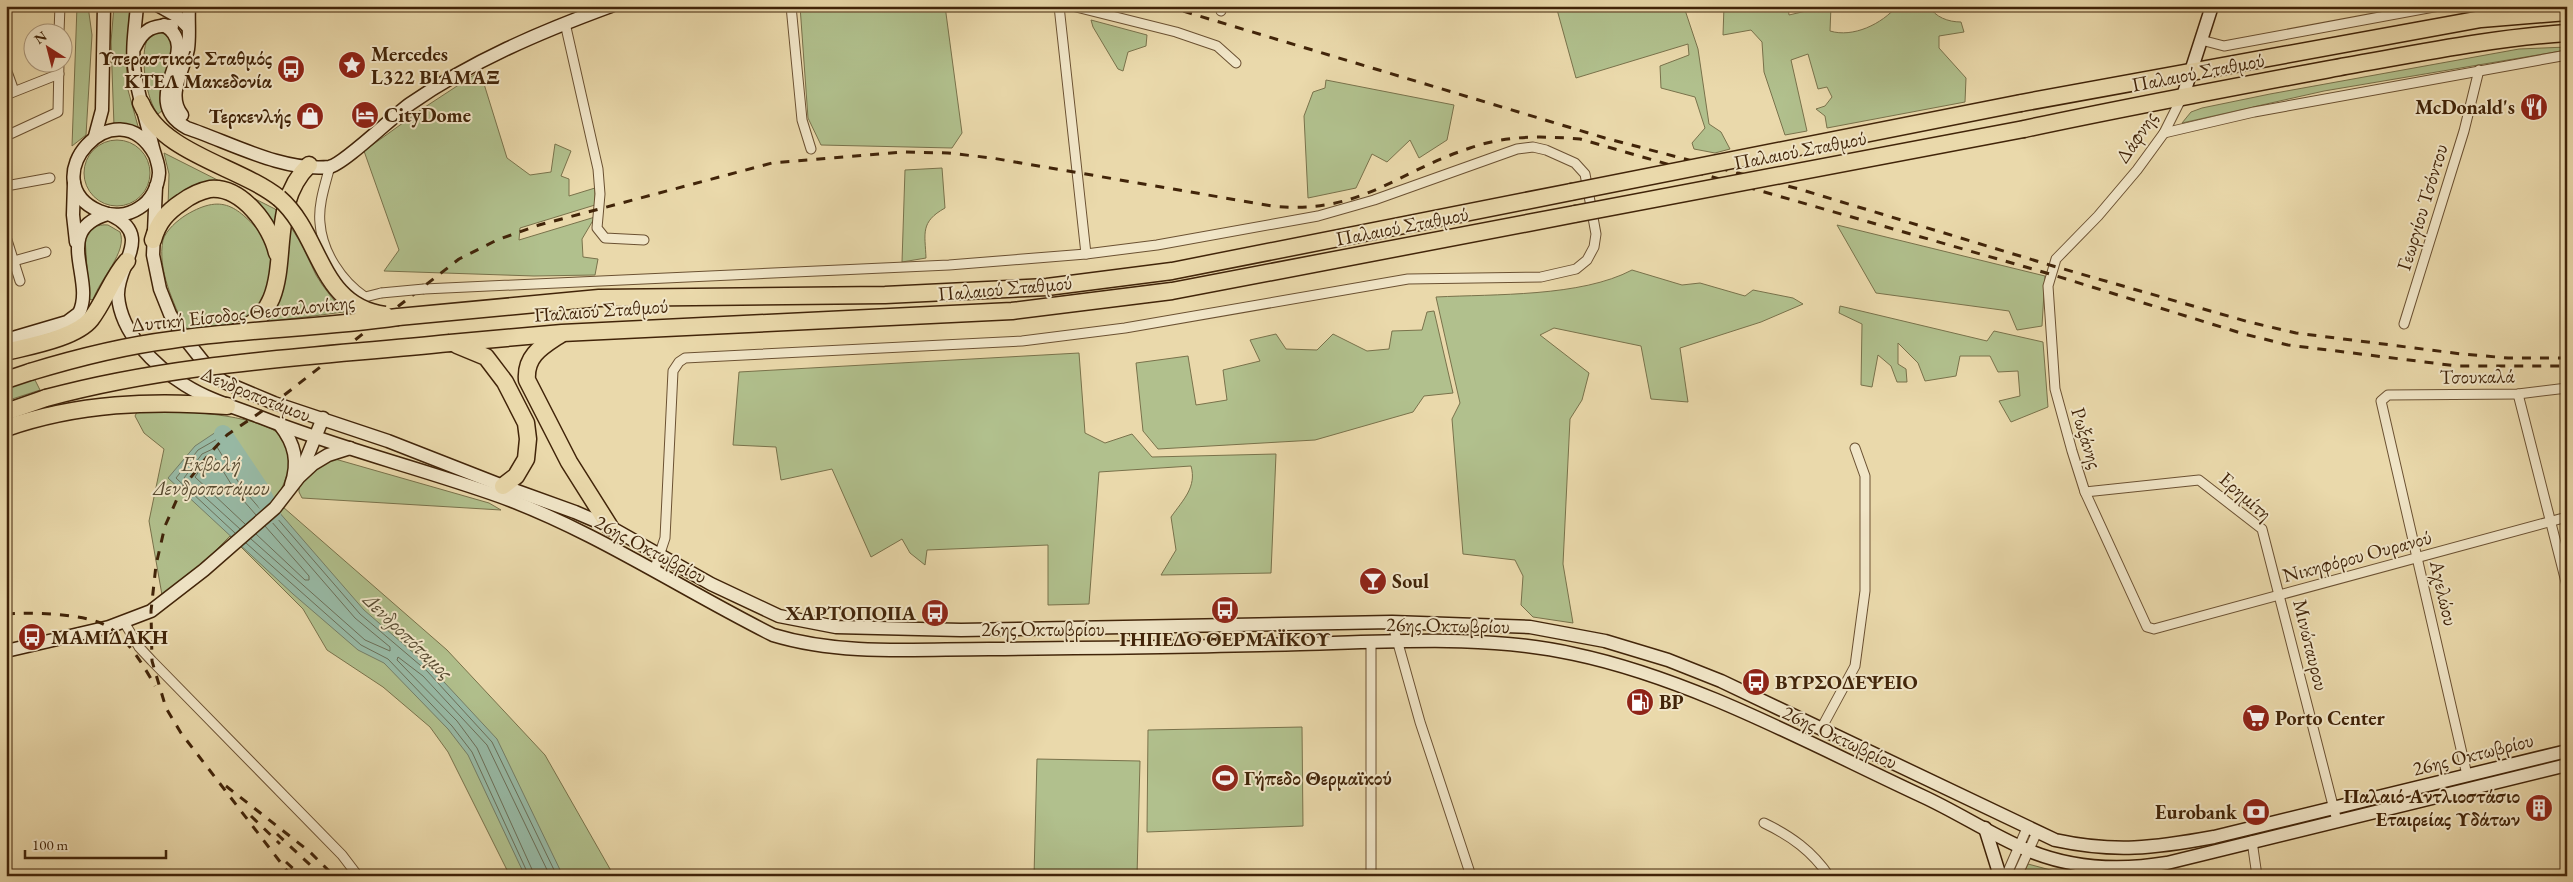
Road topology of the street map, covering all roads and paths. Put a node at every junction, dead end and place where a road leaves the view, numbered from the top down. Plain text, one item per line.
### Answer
1 (60, 6) edge
2 (99, 6) edge
3 (104, 6) edge
4 (137, 6) edge
5 (147, 6) edge
6 (159, 6) edge
7 (190, 6) edge
8 (611, 6) edge
9 (791, 6) edge
10 (1059, 6) edge
11 (1072, 6) edge
12 (2212, 6) edge
13 (2439, 6) edge
14 (2567, 12) edge
15 (102, 21) junction
16 (59, 22) edge
17 (565, 23) junction
18 (164, 25) junction
19 (188, 27) junction
20 (2567, 33) edge
21 (134, 35) junction
22 (2201, 40) junction
23 (133, 52) junction
24 (2567, 55) edge
25 (1236, 63) dead end
26 (6, 69) edge
27 (2479, 70) junction
28 (2191, 72) junction
29 (59, 74) joint
30 (10, 93) edge
31 (2183, 96) junction
32 (142, 104) junction
33 (206, 133) junction
34 (2164, 133) junction
35 (6, 136) edge
36 (95, 136) junction
37 (144, 137) junction
38 (181, 145) junction
39 (811, 149) dead end
40 (309, 166) junction
41 (330, 166) junction
42 (50, 178) dead end
43 (75, 179) junction
44 (6, 186) edge
45 (156, 186) junction
46 (109, 214) junction
47 (6, 237) edge
48 (153, 240) junction
49 (644, 240) dead end
50 (2071, 244) joint
51 (46, 252) dead end
52 (78, 252) junction
53 (1086, 254) junction
54 (14, 261) junction
55 (127, 261) junction
56 (279, 265) junction
57 (20, 281) dead end
58 (398, 317) junction
59 (2404, 324) dead end
60 (236, 332) junction
61 (562, 333) junction
62 (7, 341) edge
63 (450, 343) junction
64 (6, 380) edge
65 (2567, 388) edge
66 (2518, 394) junction
67 (2388, 395) joint
68 (227, 406) junction
69 (6, 412) edge
70 (323, 418) junction
71 (280, 425) junction
72 (6, 428) edge
73 (316, 437) junction
74 (350, 448) junction
75 (1855, 448) dead end
76 (299, 477) junction
77 (503, 486) junction
78 (289, 492) junction
79 (2085, 492) junction
80 (2567, 517) edge
81 (2550, 521) junction
82 (610, 527) junction
83 (661, 555) junction
84 (2418, 557) junction
85 (654, 571) junction
86 (2567, 586) edge
87 (2280, 595) junction
88 (124, 622) junction
89 (1392, 622) junction
90 (2156, 628) joint
91 (1398, 641) junction
92 (1371, 642) junction
93 (6, 651) edge
94 (1822, 727) junction
95 (2567, 751) edge
96 (2567, 765) edge
97 (2467, 775) junction
98 (2334, 807) junction
99 (2337, 821) junction
100 (1764, 823) dead end
101 (1985, 828) junction
102 (2032, 830) junction
103 (2252, 841) junction
104 (2023, 848) junction
105 (2135, 868) junction
106 (358, 876) edge
107 (1371, 876) edge
108 (1472, 876) edge
109 (1829, 876) edge
110 (2000, 876) edge
111 (2006, 876) edge
112 (2017, 876) edge
113 (2107, 876) edge
114 (2257, 876) edge

1 - 16 street
2 - 15 main road
3 - 15 main road
4 - 21 main road, Δενδροποτάμου
5 - 21 main road
6 - 19 main road
7 - 19 main road
8 - 17 main road
9 - 39 street
10 - 53 street
11 - 25 street
12 - 22 main road, Δάφνης
13 - 22 street
14 - 28 highway, Παλαιού Σταθμού
15 - 36 main road
17 - 41 main road
17 - 49 street
18 - 19 main road
18 - 23 main road
18 - 33 main road
19 - 33 main road
20 - 31 highway, Παλαιού Σταθμού
21 - 23 main road, Δενδροποτάμου
22 - 28 main road, Δάφνης
23 - 32 main road, Δενδροποτάμου
24 - 27 street
26 - 30 street
27 - 34 street
27 - 59 street, Γεωργίου Τσόντου
28 - 31 main road, Δάφνης
28 - 58 highway, Παλαιού Σταθμού, bridge
29 - 30 street
29 - 35 street
31 - 34 street, Δάφνης
31 - 61 highway, Παλαιού Σταθμού, bridge
32 - 37 main road, Δενδροποτάμου
32 - 38 highway
33 - 40 main road
34 - 50 street, Δάφνης
36 - 37 main road
36 - 43 main road
37 - 38 highway
37 - 45 main road, Δενδροποτάμου
38 - 58 highway, bridge
40 - 41 main road
40 - 56 highway
41 - 53 street, bridge
42 - 44 street
43 - 46 main road
43 - 52 main road
45 - 46 main road
45 - 48 main road, Δενδροποτάμου
46 - 52 main road
46 - 55 main road
47 - 54 street
48 - 56 highway
48 - 70 main road, Δενδροποτάμου
50 - 79 street, Ρωξάνης
51 - 54 street
52 - 62 main road
53 - 83 street
54 - 57 street
55 - 62 highway
55 - 68 main road, Δενδροποτάμου
56 - 60 highway
58 - 60 highway, Δυτική Είσοδος Θεσσαλονίκης, bridge
60 - 64 highway, Δυτική Είσοδος Θεσσαλονίκης, bridge
61 - 63 highway, Παλαιού Σταθμού
61 - 82 highway
63 - 69 highway, Παλαιού Σταθμού, bridge
63 - 77 highway
65 - 66 street, Τσουκαλά
66 - 67 street, Τσουκαλά
66 - 81 street
67 - 84 street, Αχελώου
68 - 71 main road, Δενδροποτάμου
68 - 72 highway
70 - 73 main road
70 - 77 main road, 26ης Οκτωβρίου
71 - 73 main road, Δενδροποτάμου
71 - 78 main road
73 - 74 main road, 26ης Οκτωβρίου
73 - 76 main road
74 - 76 main road
74 - 85 main road, 26ης Οκτωβρίου
75 - 94 street
76 - 78 main road
77 - 82 main road, 26ης Οκτωβρίου
78 - 88 main road
79 - 87 street, Ερημίτη
79 - 90 street, Ρωξάνης
80 - 81 street, Νικηφόρου Ουρανού
81 - 84 street, Νικηφόρου Ουρανού
81 - 86 street
82 - 83 main road, 26ης Οκτωβρίου
83 - 85 street
83 - 89 main road, 26ης Οκτωβρίου
84 - 87 street, Νικηφόρου Ουρανού
84 - 97 street, Αχελώου
85 - 92 main road, 26ης Οκτωβρίου
87 - 90 street, Νικηφόρου Ουρανού
87 - 98 street, Μινώταυρου
88 - 93 main road
88 - 106 street
89 - 91 street
89 - 94 main road, 26ης Οκτωβρίου
91 - 92 main road, 26ης Οκτωβρίου
91 - 101 main road, 26ης Οκτωβρίου
91 - 108 street
92 - 107 street
94 - 102 main road, 26ης Οκτωβρίου
95 - 97 main road, 26ης Οκτωβρίου
96 - 99 main road, 26ης Οκτωβρίου
97 - 98 main road, 26ης Οκτωβρίου
98 - 99 street, Μινώταυρου
98 - 102 main road, 26ης Οκτωβρίου
99 - 103 main road, 26ης Οκτωβρίου
100 - 109 street
101 - 104 main road, 26ης Οκτωβρίου
101 - 110 main road
102 - 104 street
103 - 105 main road, 26ης Οκτωβρίου
103 - 114 street
104 - 105 main road, 26ης Οκτωβρίου
104 - 111 street
104 - 112 street
105 - 113 street

